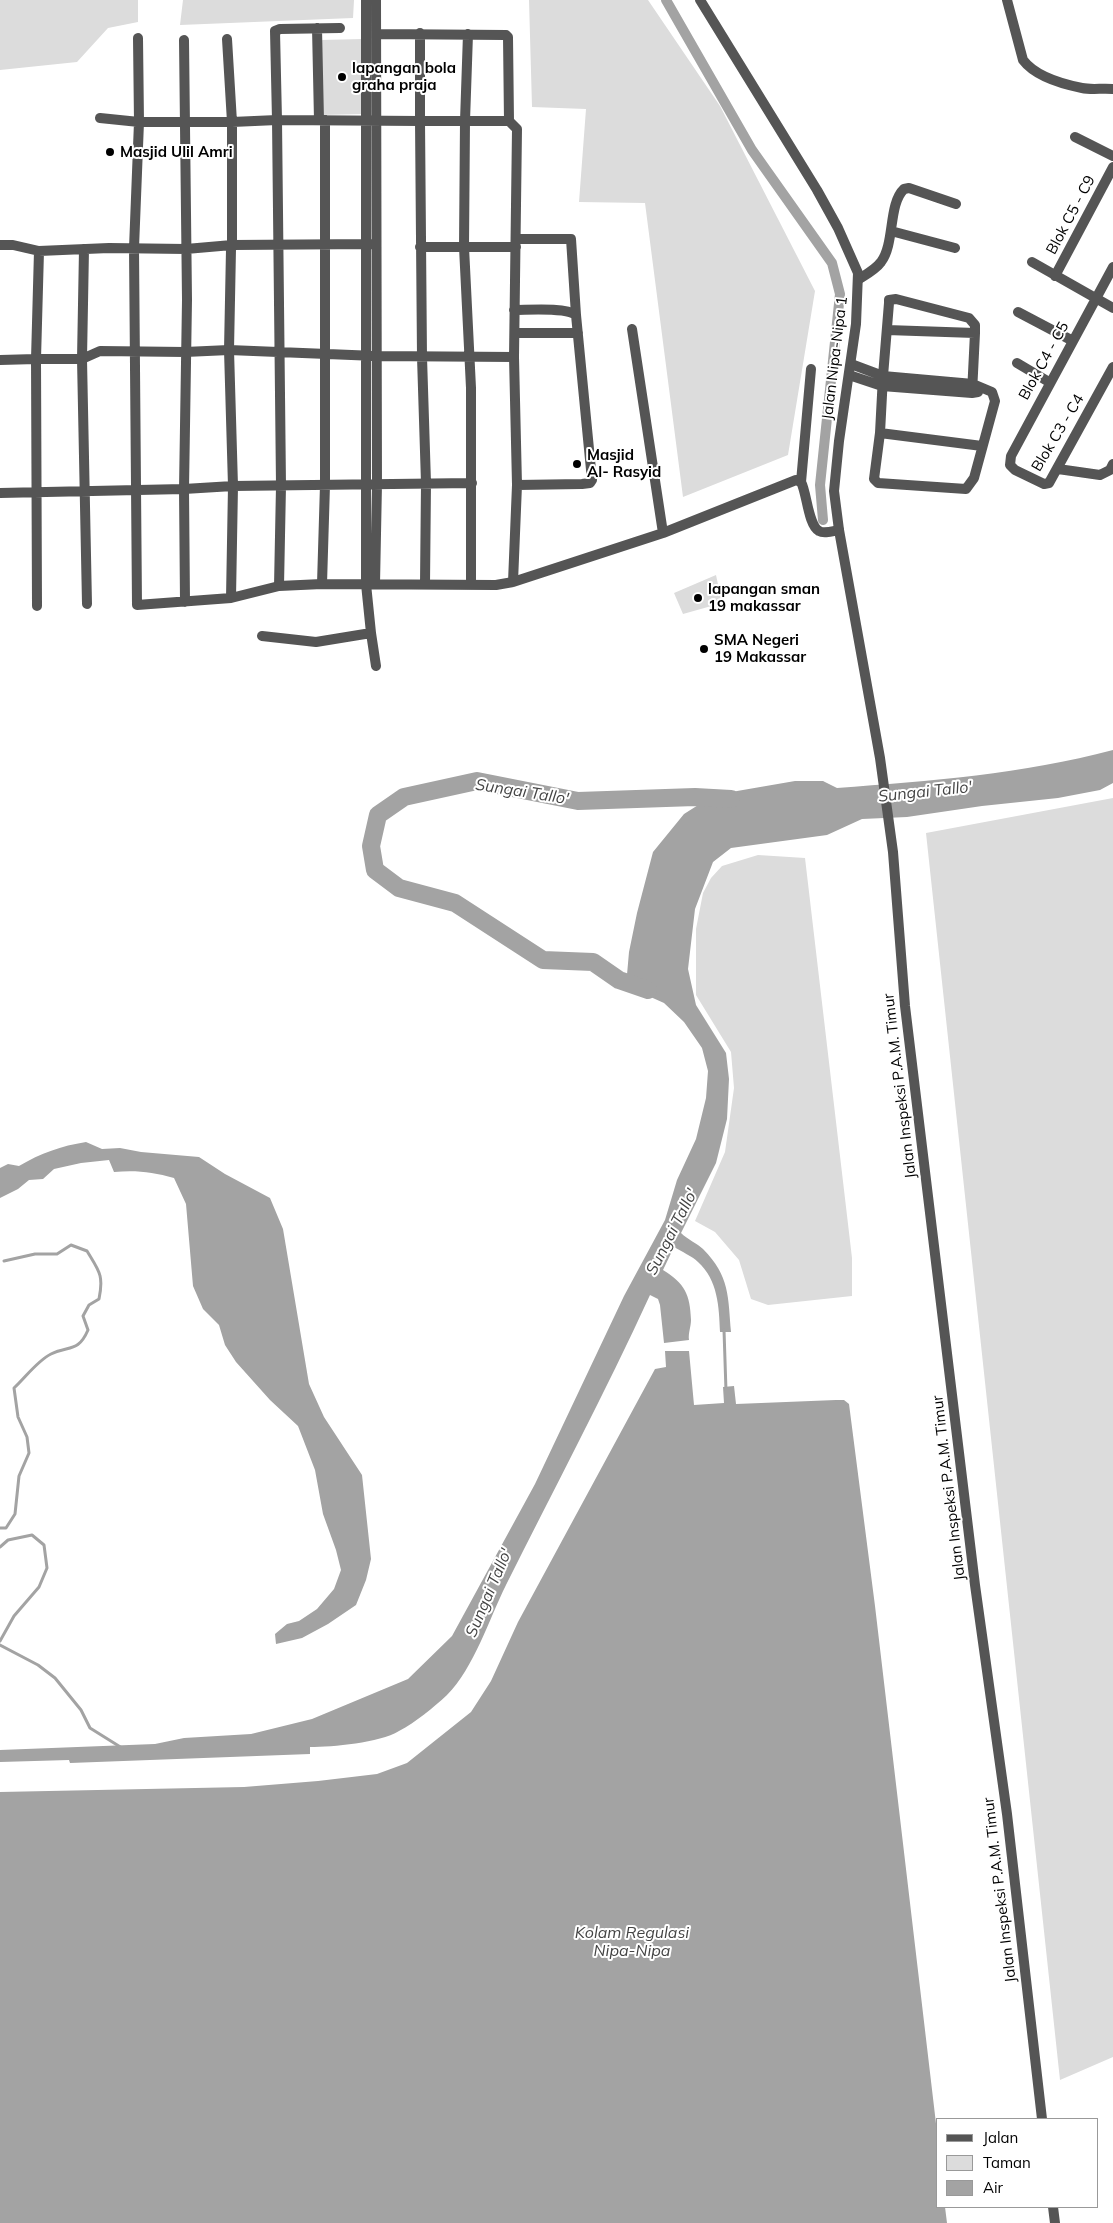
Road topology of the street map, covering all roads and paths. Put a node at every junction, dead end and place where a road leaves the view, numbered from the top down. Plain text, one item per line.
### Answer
1 (366, 0) edge
2 (376, 0) edge
3 (700, 0) edge
4 (1007, 0) edge
5 (318, 28) junction
6 (340, 28) dead end
7 (420, 33) junction
8 (377, 34) junction
9 (468, 34) junction
10 (138, 38) dead end
11 (227, 39) dead end
12 (184, 40) dead end
13 (1113, 88) edge
14 (100, 118) dead end
15 (277, 120) junction
16 (322, 120) junction
17 (366, 121) junction
18 (377, 121) junction
19 (420, 121) junction
20 (465, 121) junction
21 (509, 121) junction
22 (139, 122) junction
23 (232, 122) junction
24 (186, 123) junction
25 (1075, 137) dead end
26 (1113, 156) edge
27 (1113, 167) edge
28 (956, 204) dead end
29 (891, 230) junction
30 (516, 243) junction
31 (372, 244) junction
32 (0, 245) edge
33 (279, 245) junction
34 (325, 245) junction
35 (464, 246) junction
36 (232, 247) junction
37 (420, 247) junction
38 (134, 248) junction
39 (954, 248) dead end
40 (84, 249) junction
41 (186, 249) junction
42 (39, 251) junction
43 (1032, 262) dead end
44 (1113, 267) edge
45 (1055, 276) junction
46 (859, 279) junction
47 (1096, 298) junction
48 (1113, 308) edge
49 (514, 310) junction
50 (1018, 312) dead end
51 (576, 315) junction
52 (632, 329) dead end
53 (887, 330) junction
54 (515, 333) junction
55 (578, 333) junction
56 (975, 333) junction
57 (1073, 341) junction
58 (229, 350) junction
59 (136, 352) junction
60 (186, 352) junction
61 (279, 352) junction
62 (325, 355) junction
63 (371, 356) junction
64 (422, 357) junction
65 (514, 357) junction
66 (470, 358) junction
67 (82, 359) junction
68 (0, 360) edge
69 (36, 360) junction
70 (1017, 363) dead end
71 (851, 364) junction
72 (1113, 367) edge
73 (811, 369) dead end
74 (849, 375) junction
75 (882, 381) junction
76 (1049, 382) junction
77 (972, 389) junction
78 (880, 433) junction
79 (982, 446) junction
80 (1113, 464) edge
81 (1058, 469) junction
82 (1015, 470) joint
83 (801, 482) junction
84 (426, 483) junction
85 (472, 483) junction
86 (372, 484) junction
87 (325, 485) junction
88 (517, 485) junction
89 (233, 486) junction
90 (281, 486) junction
91 (184, 489) junction
92 (136, 490) junction
93 (84, 491) junction
94 (37, 492) junction
95 (0, 493) edge
96 (839, 530) junction
97 (663, 532) junction
98 (513, 582) junction
99 (322, 584) junction
100 (371, 584) junction
101 (425, 584) junction
102 (471, 585) junction
103 (279, 586) junction
104 (230, 598) junction
105 (185, 602) junction
106 (87, 604) dead end
107 (37, 606) dead end
108 (370, 633) junction
109 (262, 636) dead end
110 (376, 666) dead end
111 (880, 758) joint
112 (1042, 2118) edge
113 (1053, 2208) edge
114 (1055, 2223) edge

1 - 17 street
2 - 8 street
3 - 46 street, Jalan Nipa-Nipa 1
4 - 13 street
5 - 6 street
5 - 15 street
5 - 16 street
7 - 8 street
7 - 9 street
7 - 19 street
8 - 18 street
9 - 20 street
9 - 21 street
10 - 22 street
11 - 23 street
12 - 24 street
14 - 22 street
15 - 16 street
15 - 23 street
15 - 33 street
16 - 17 street
16 - 34 street
17 - 18 street
17 - 31 street
18 - 19 street
18 - 31 street
19 - 20 street
19 - 37 street
20 - 21 street
20 - 35 street
21 - 30 street
22 - 24 street
22 - 38 street
23 - 24 street
23 - 36 street
24 - 41 street
25 - 26 street
27 - 45 street, Blok C5 - C9
28 - 29 street
29 - 39 street
29 - 46 street
30 - 35 street
30 - 49 street
30 - 51 street
31 - 34 street
31 - 63 street
32 - 42 street
33 - 34 street
33 - 36 street
33 - 61 street
34 - 62 street
35 - 37 street
35 - 66 street
36 - 41 street
36 - 58 street
37 - 64 street
38 - 40 street
38 - 41 street
38 - 59 street
40 - 42 street
40 - 67 street
41 - 60 street
42 - 69 street
43 - 45 street
44 - 47 street, Blok C4 - C5
45 - 47 street
46 - 71 street, Jalan Nipa-Nipa 1
47 - 48 street
47 - 57 street, Blok C4 - C5
49 - 51 street
49 - 54 street
50 - 57 street
51 - 55 street
52 - 97 street
53 - 56 street
53 - 56 street
53 - 75 street
54 - 55 street
54 - 65 street
55 - 88 street
56 - 77 street
57 - 76 street, Blok C4 - C5
58 - 60 street
58 - 61 street
58 - 89 street
59 - 60 street
59 - 67 street
59 - 92 street
60 - 91 street
61 - 62 street
61 - 90 street
62 - 63 street
62 - 87 street
63 - 64 street
63 - 86 street
64 - 66 street
64 - 84 street
65 - 66 street
65 - 88 street
66 - 85 street
67 - 69 street
67 - 93 street
68 - 69 street
69 - 94 street
70 - 76 street
71 - 74 street, Jalan Nipa-Nipa 1
71 - 75 street
72 - 81 street, Blok C3 - C4
73 - 83 street
74 - 75 street
74 - 96 street, Jalan Nipa-Nipa 1
75 - 77 street
75 - 78 street
76 - 82 street, Blok C4 - C5
77 - 79 street
78 - 79 street
78 - 79 street
80 - 81 street
81 - 82 street, Blok C3 - C4
83 - 96 street
83 - 97 street
84 - 85 street
84 - 86 street
84 - 101 street
85 - 102 street
86 - 87 street
86 - 100 street
87 - 90 street
87 - 99 street
88 - 98 street
89 - 90 street
89 - 91 street
89 - 104 street
90 - 103 street
91 - 92 street
91 - 105 street
92 - 93 street
92 - 105 street
93 - 94 street
93 - 106 street
94 - 95 street
94 - 107 street
96 - 111 street, Jalan Nipa-Nipa 1
97 - 98 street
98 - 102 street
99 - 100 street
99 - 103 street
100 - 101 street
100 - 108 street
101 - 102 street
103 - 104 street
104 - 105 street
108 - 109 street
108 - 110 street
111 - 112 street, Jalan Inspeksi P.A.M. Timur
113 - 114 street

